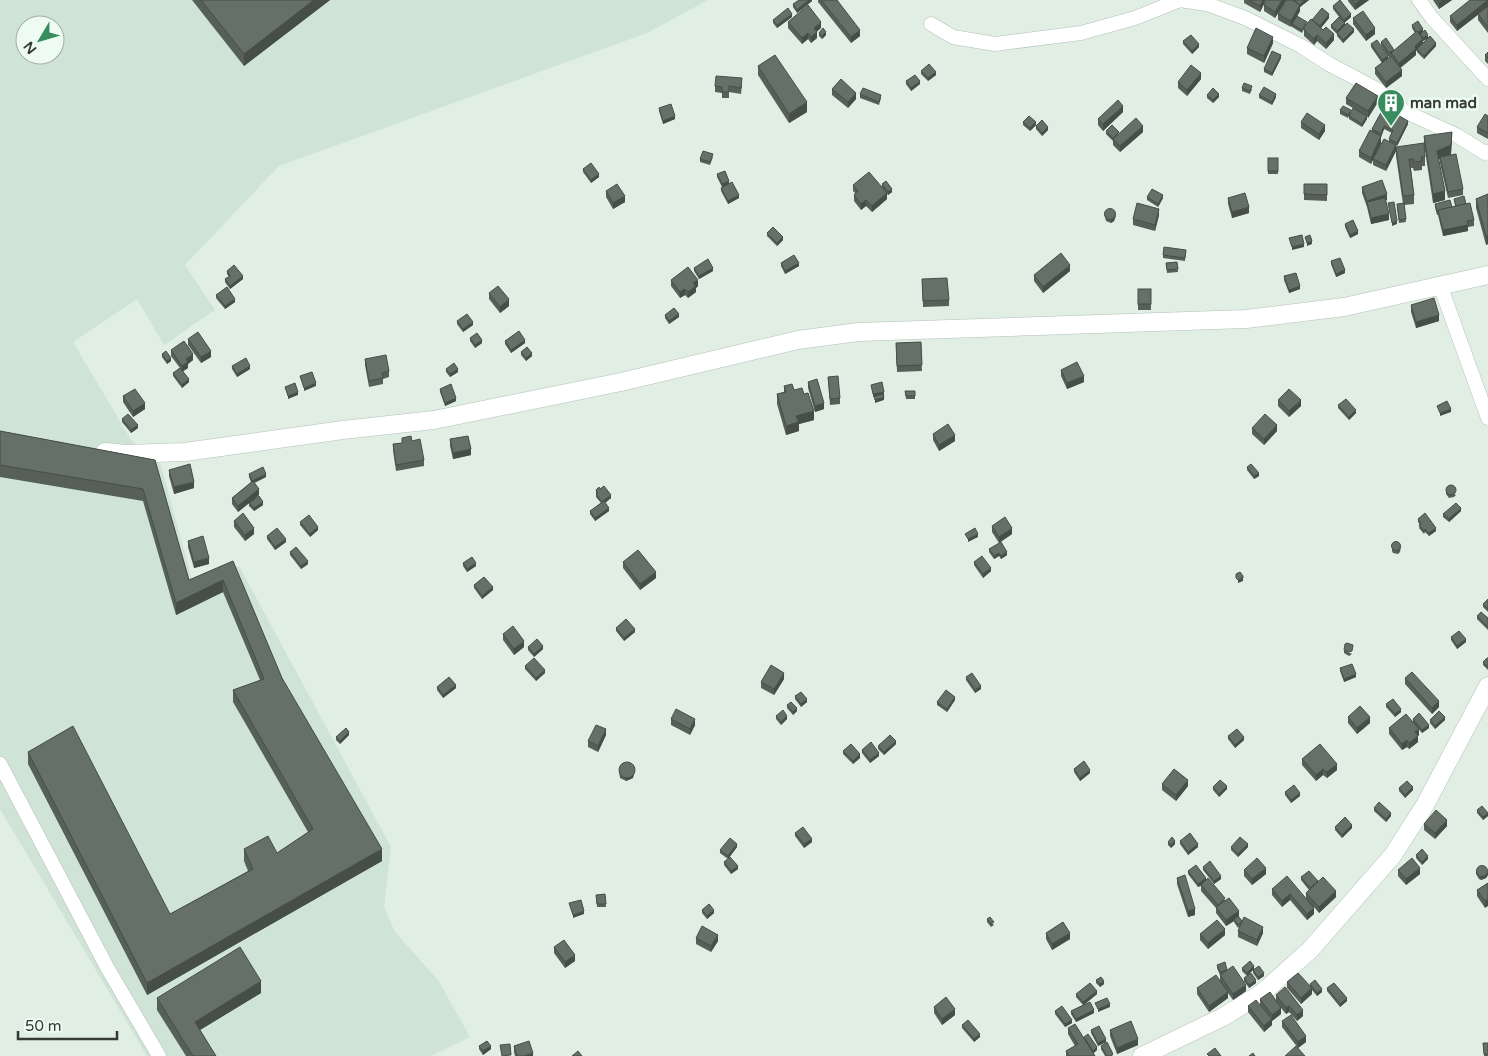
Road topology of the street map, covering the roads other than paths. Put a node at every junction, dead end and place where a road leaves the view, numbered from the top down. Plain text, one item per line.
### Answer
1 (1419, 0) edge
2 (931, 24) dead end
3 (1488, 79) edge
4 (1488, 152) edge
5 (1488, 274) edge
6 (1440, 285) junction
7 (1488, 418) edge
8 (90, 450) edge
9 (1488, 686) edge
10 (0, 764) edge
11 (159, 1056) edge
12 (1142, 1056) edge

1 - 3 street
2 - 4 street
5 - 6 street
6 - 7 street
6 - 8 street
9 - 12 street
10 - 11 street

